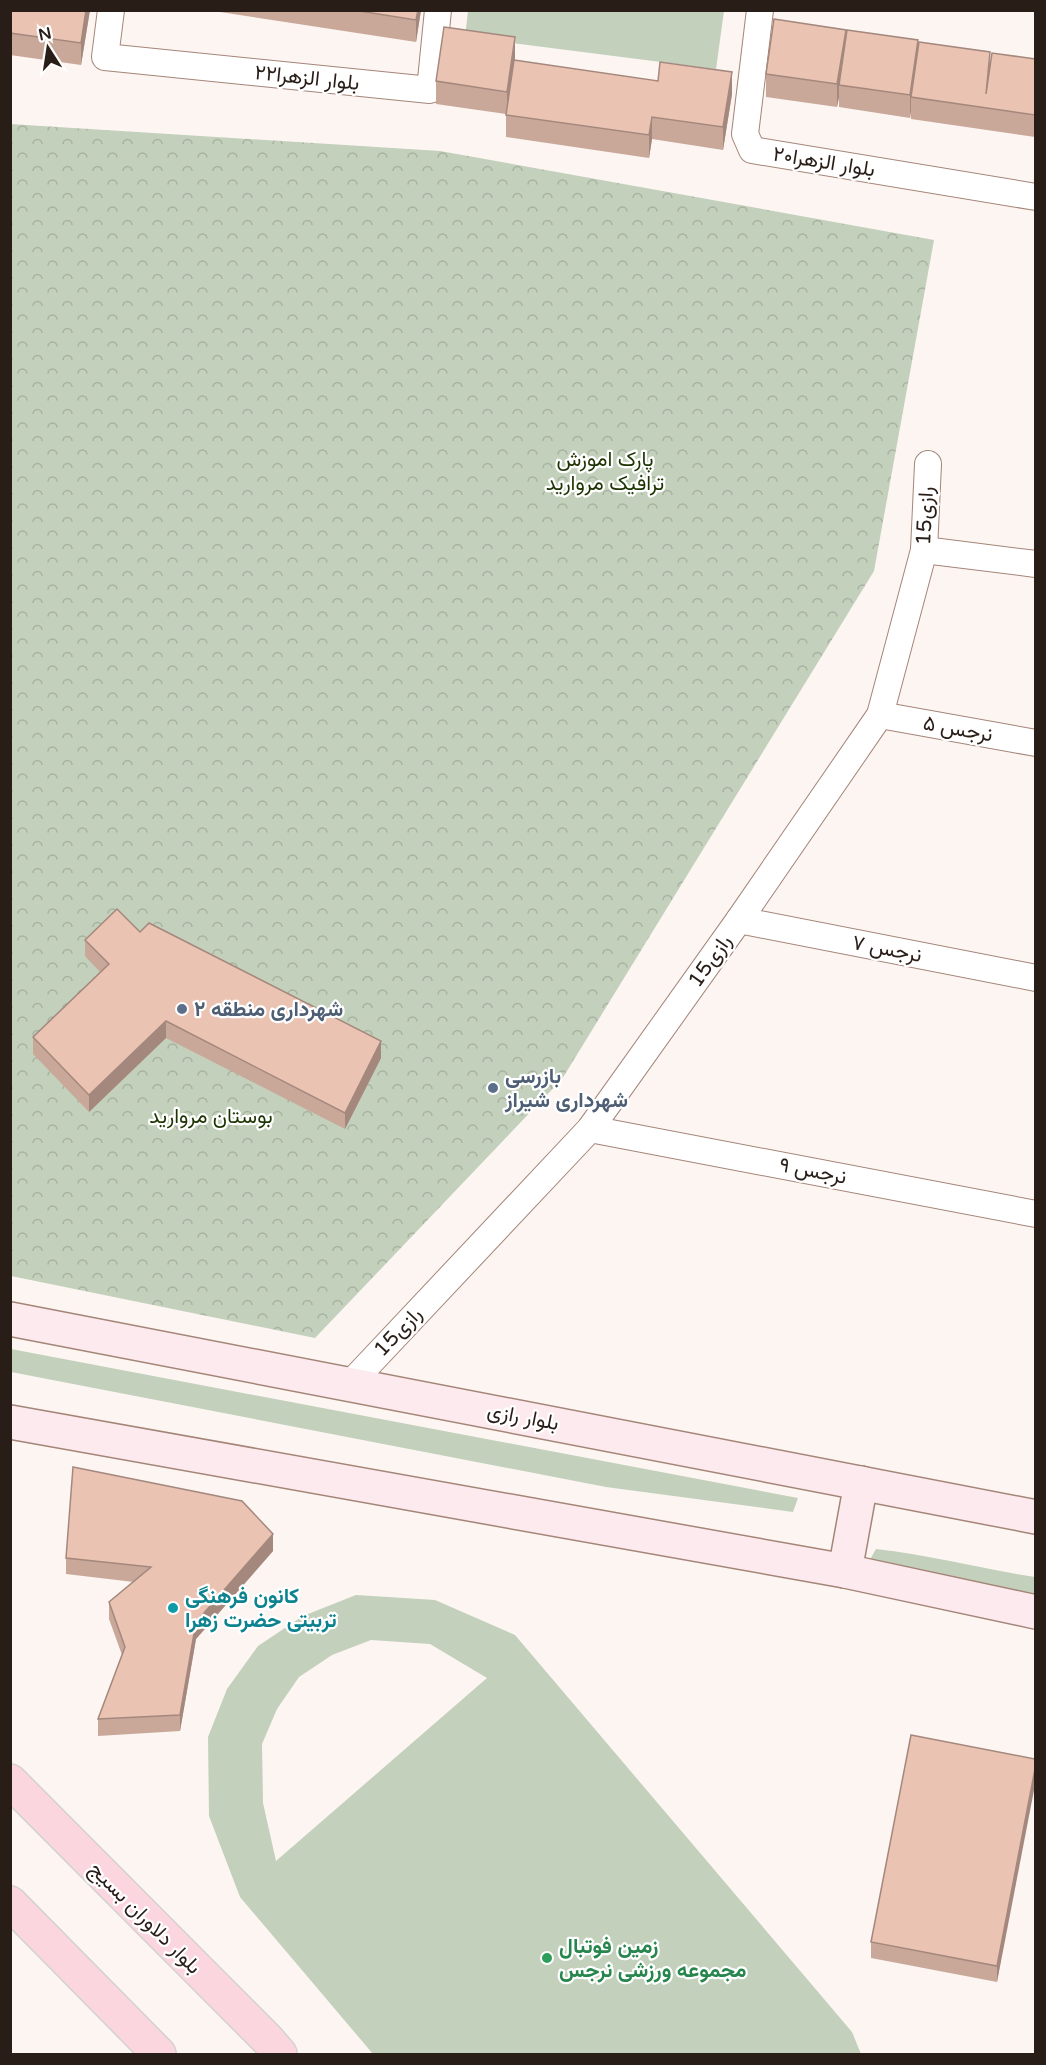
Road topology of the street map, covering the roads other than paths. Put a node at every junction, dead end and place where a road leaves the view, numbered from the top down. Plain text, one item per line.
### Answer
1 (111, 10) edge
2 (438, 10) edge
3 (760, 10) edge
4 (1035, 197) edge
5 (928, 464) dead end
6 (924, 550) junction
7 (1035, 564) edge
8 (880, 715) junction
9 (1035, 743) edge
10 (739, 920) junction
11 (1035, 978) edge
12 (590, 1129) junction
13 (1035, 1214) edge
14 (10, 1319) edge
15 (350, 1384) junction
16 (10, 1422) edge
17 (861, 1483) junction
18 (1035, 1517) edge
19 (845, 1570) junction
20 (1035, 1612) edge
21 (10, 1781) edge
22 (10, 1903) edge
23 (159, 2055) edge
24 (280, 2055) edge

1 - 2 street, بلوار الزهرا۲۲
3 - 4 street, بلوار الزهرا۲۰
5 - 6 street, 15رازی
6 - 7 street
6 - 8 street, 15رازی
8 - 9 street, نرجس ۵
8 - 10 street, 15رازی
10 - 11 street, نرجس ۷
10 - 12 street, 15رازی
12 - 13 street, نرجس ۹
12 - 15 street, 15رازی
14 - 15 main road, بلوار رازی
15 - 17 main road, بلوار رازی
16 - 19 main road
17 - 18 main road, بلوار رازی
17 - 19 main road
19 - 20 main road
21 - 24 main road, بلوار دلاوران بسیج
22 - 23 main road

